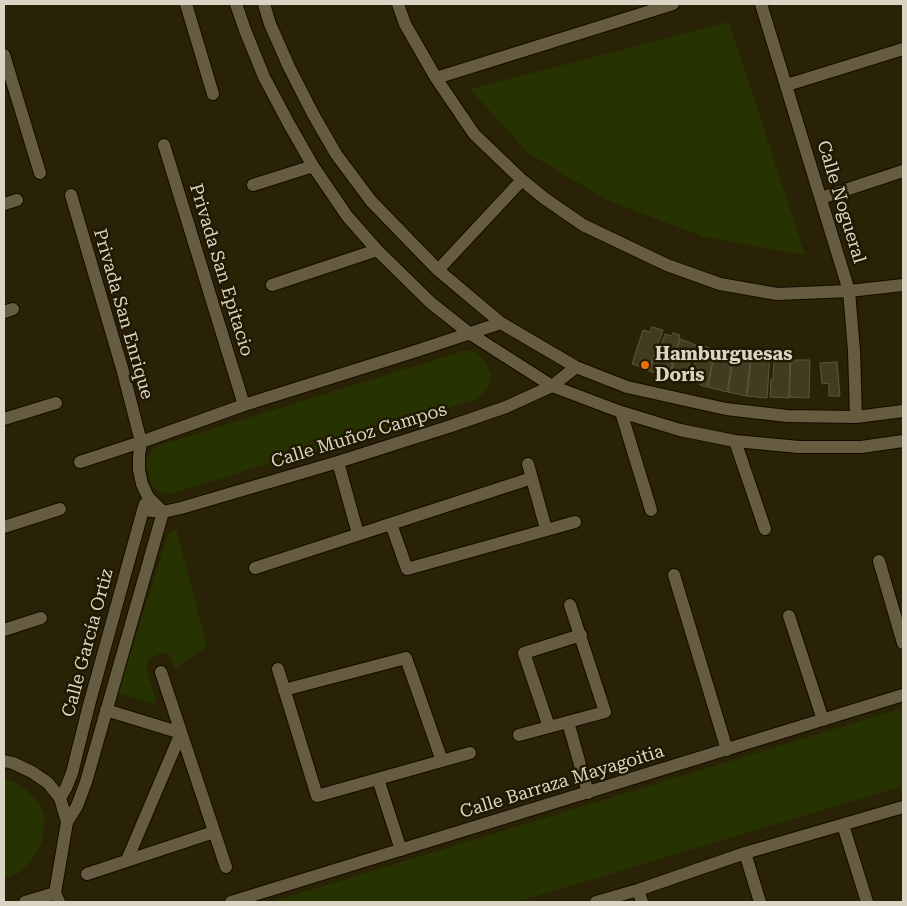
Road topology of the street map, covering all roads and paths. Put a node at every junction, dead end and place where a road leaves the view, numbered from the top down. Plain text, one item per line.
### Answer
1 (186, 4) edge
2 (236, 4) edge
3 (264, 4) edge
4 (398, 4) edge
5 (673, 4) edge
6 (761, 4) edge
7 (903, 49) edge
8 (4, 55) edge
9 (436, 78) junction
10 (787, 85) junction
11 (213, 94) dead end
12 (16, 96) junction
13 (4, 100) edge
14 (164, 145) dead end
15 (313, 166) junction
16 (903, 171) edge
17 (40, 173) dead end
18 (522, 180) junction
19 (253, 185) dead end
20 (71, 195) dead end
21 (821, 198) junction
22 (17, 200) dead end
23 (4, 204) edge
24 (377, 250) junction
25 (438, 270) junction
26 (272, 285) dead end
27 (903, 285) edge
28 (849, 291) junction
29 (501, 323) junction
30 (469, 333) junction
31 (576, 367) junction
32 (552, 386) junction
33 (56, 403) dead end
34 (244, 405) junction
35 (903, 411) edge
36 (621, 412) junction
37 (856, 417) junction
38 (4, 419) edge
39 (735, 441) junction
40 (903, 441) edge
41 (141, 442) junction
42 (80, 462) dead end
43 (338, 462) junction
44 (528, 464) dead end
45 (532, 478) junction
46 (148, 497) junction
47 (60, 509) dead end
48 (143, 510) junction
49 (651, 510) dead end
50 (163, 512) junction
51 (576, 522) dead end
52 (391, 524) junction
53 (4, 527) edge
54 (546, 529) junction
55 (765, 529) dead end
56 (358, 534) junction
57 (879, 561) dead end
58 (255, 568) dead end
59 (674, 574) dead end
60 (570, 605) dead end
61 (789, 616) dead end
62 (41, 618) dead end
63 (4, 630) edge
64 (581, 635) junction
65 (903, 643) edge
66 (278, 669) dead end
67 (161, 672) dead end
68 (284, 690) junction
69 (903, 695) edge
70 (106, 710) junction
71 (823, 720) junction
72 (568, 722) junction
73 (549, 727) junction
74 (181, 733) junction
75 (519, 735) dead end
76 (727, 750) junction
77 (470, 754) dead end
78 (442, 760) junction
79 (4, 761) edge
80 (378, 779) junction
81 (588, 793) junction
82 (60, 798) junction
83 (903, 807) edge
84 (67, 822) junction
85 (843, 825) junction
86 (214, 832) junction
87 (401, 850) junction
88 (746, 853) junction
89 (127, 860) junction
90 (226, 867) dead end
91 (87, 874) dead end
92 (638, 890) junction
93 (57, 897) edge
94 (25, 902) edge
95 (231, 902) edge
96 (596, 902) edge
97 (642, 902) edge
98 (760, 902) edge
99 (867, 902) edge

1 - 11 street
2 - 15 street
3 - 25 street
4 - 9 street
5 - 9 street
6 - 10 street, Calle Nogueral
7 - 10 street
8 - 12 street
9 - 18 street
10 - 21 street, Calle Nogueral
12 - 13 street
12 - 17 street
14 - 34 street, Privada San Epitacio
15 - 19 street
15 - 24 street
16 - 21 street
18 - 25 street
18 - 28 street
20 - 41 street, Privada San Enrique
21 - 28 street, Calle Nogueral
22 - 23 street
24 - 26 street
24 - 30 street
25 - 29 street
27 - 28 street
28 - 37 street, Calle Nogueral
29 - 30 street
29 - 31 street
30 - 32 street
30 - 34 street
31 - 32 street, Calle Muñoz Campos
31 - 37 street
32 - 36 street
32 - 43 street, Calle Muñoz Campos
33 - 38 street
34 - 41 street
35 - 37 street
36 - 39 street
36 - 49 street
39 - 40 street
39 - 55 street
41 - 42 street
41 - 46 street
43 - 50 street, Calle Muñoz Campos
43 - 56 street
44 - 45 street
45 - 52 street
45 - 54 street
46 - 48 street, Calle García Ortiz
46 - 50 street
47 - 53 street
48 - 50 street, Calle Muñoz Campos
48 - 82 street, Calle García Ortiz
50 - 70 street, Calle García Ortiz
51 - 54 street
52 - 54 street
52 - 56 street
56 - 58 street
57 - 65 street
59 - 76 street
60 - 64 street
61 - 71 street
62 - 63 street
64 - 72 street
64 - 73 street
66 - 68 street
67 - 74 street
68 - 78 street
68 - 80 street
69 - 71 street, Calle Barraza Mayagoitia
70 - 74 street, Calle García Ortiz
70 - 84 street, Calle García Ortiz
71 - 76 street, Calle Barraza Mayagoitia
72 - 73 street
72 - 81 street
73 - 75 street
74 - 86 street
74 - 89 street
76 - 81 street, Calle Barraza Mayagoitia
77 - 78 street
78 - 80 street
79 - 82 street
80 - 87 street
81 - 87 street, Calle Barraza Mayagoitia
82 - 84 street
83 - 85 street
84 - 93 street
85 - 88 street
85 - 99 street
86 - 89 street
86 - 90 street
87 - 95 street, Calle Barraza Mayagoitia
88 - 92 street
88 - 98 street
89 - 91 street
92 - 96 street
92 - 97 street
93 - 94 street

